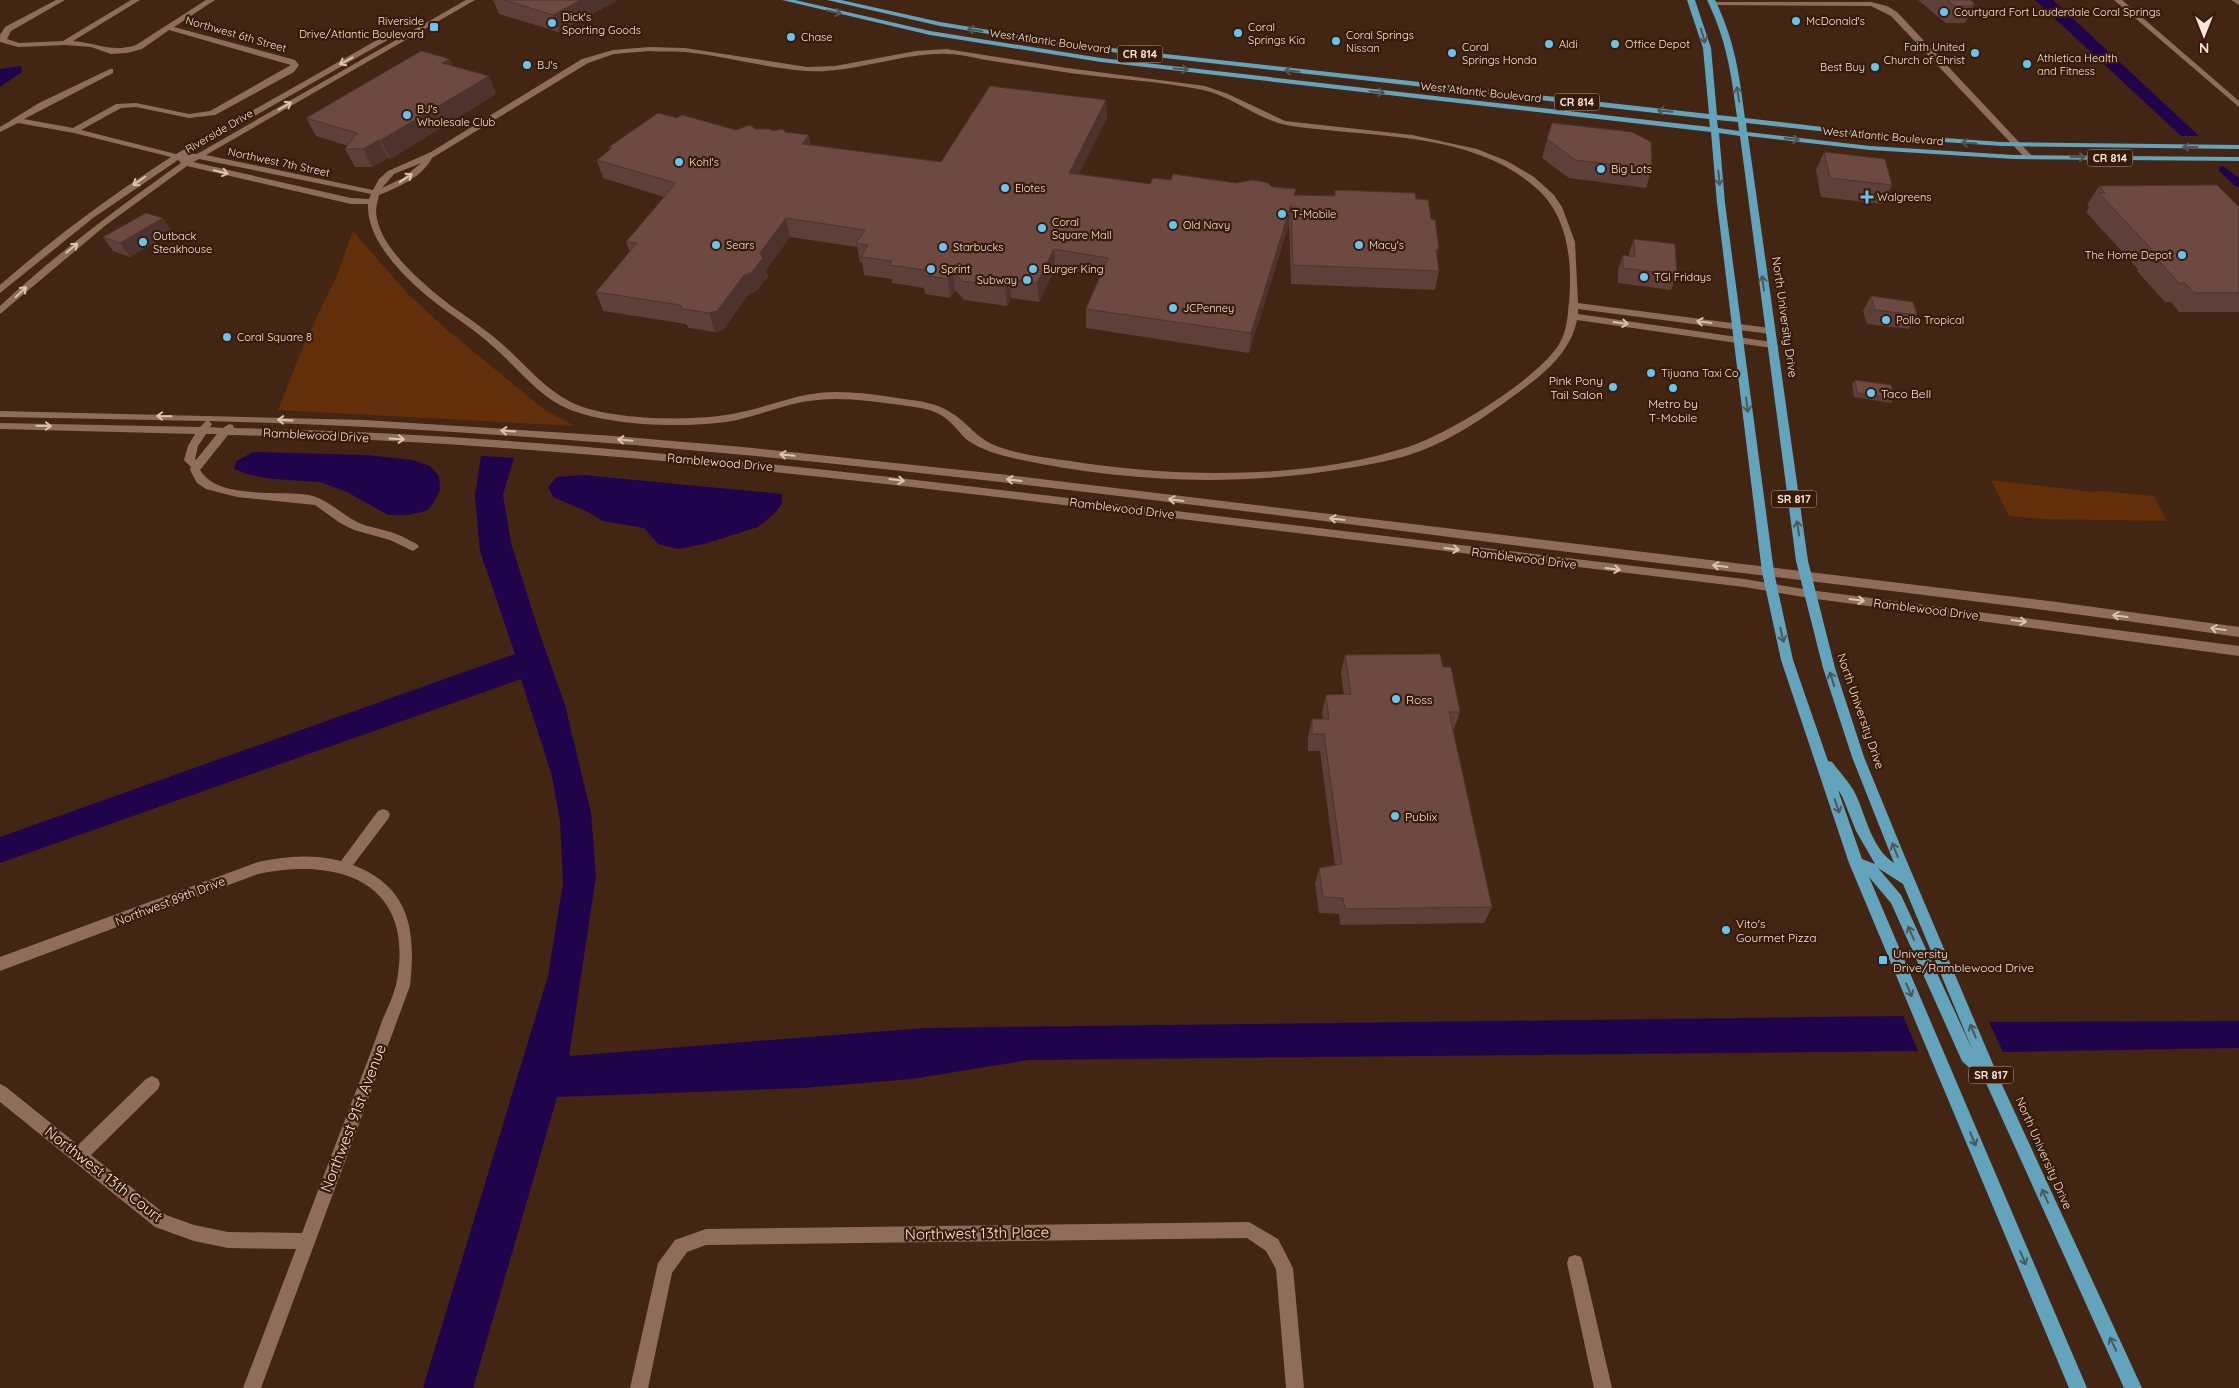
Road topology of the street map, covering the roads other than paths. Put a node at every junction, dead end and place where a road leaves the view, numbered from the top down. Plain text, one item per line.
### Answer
1 (61, 0) edge
2 (136, 0) edge
3 (211, 0) edge
4 (454, 0) edge
5 (471, 0) edge
6 (786, 0) edge
7 (831, 0) edge
8 (1691, 0) edge
9 (1697, 0) edge
10 (2118, 0) edge
11 (2235, 0) edge
12 (2239, 3) edge
13 (1713, 4) edge
14 (1711, 17) dead end
15 (1724, 27) junction
16 (169, 28) junction
17 (65, 44) junction
18 (110, 71) dead end
19 (2239, 105) edge
20 (1714, 116) junction
21 (16, 120) junction
22 (1742, 120) junction
23 (1715, 129) junction
24 (0, 130) edge
25 (74, 132) junction
26 (1744, 133) junction
27 (2018, 145) junction
28 (2239, 147) edge
29 (176, 156) junction
30 (197, 156) junction
31 (429, 156) junction
32 (2029, 157) junction
33 (2239, 159) edge
34 (186, 163) junction
35 (377, 193) junction
36 (372, 202) junction
37 (0, 290) edge
38 (1573, 305) junction
39 (0, 311) edge
40 (1572, 316) junction
41 (1737, 327) junction
42 (1770, 331) junction
43 (1739, 340) junction
44 (1772, 344) junction
45 (0, 414) edge
46 (213, 417) junction
47 (236, 417) junction
48 (0, 426) edge
49 (204, 430) junction
50 (226, 430) junction
51 (197, 466) junction
52 (413, 547) dead end
53 (1768, 572) junction
54 (1805, 577) junction
55 (1771, 588) junction
56 (1809, 594) junction
57 (2239, 632) edge
58 (2239, 651) edge
59 (1820, 758) junction
60 (383, 815) dead end
61 (1856, 863) junction
62 (345, 866) junction
63 (1910, 882) junction
64 (0, 964) edge
65 (1993, 1080) junction
66 (152, 1084) dead end
67 (0, 1092) edge
68 (79, 1155) junction
69 (306, 1241) junction
70 (1575, 1263) dead end
71 (252, 1388) edge
72 (639, 1388) edge
73 (1295, 1388) edge
74 (1603, 1388) edge
75 (2078, 1388) edge
76 (2133, 1388) edge

1 - 17 street
2 - 17 street
3 - 16 street
4 -> 29 street, Riverside Drive
30 -> 5 street, Riverside Drive
6 -> 23 main road, West Atlantic Boulevard / CR 814
20 -> 7 main road, West Atlantic Boulevard / CR 814
8 -> 20 main road, SR 817
9 - 13 main road
10 - 19 street
11 - 12 street
13 - 15 main road, North University Drive / SR 817
13 - 27 street
14 - 15 main road
22 -> 15 main road, North University Drive / SR 817
16 - 17 street
16 - 25 street, Northwest 6th Street
18 - 21 street
20 - 22 main road, West Atlantic Boulevard / CR 814
20 - 23 main road, SR 817
21 - 24 street
21 - 25 street, Northwest 7th Street
22 - 26 main road, North University Drive / SR 817
27 -> 22 main road, West Atlantic Boulevard / CR 814
23 - 26 main road, West Atlantic Boulevard / CR 814
23 -> 41 main road, SR 817
25 - 29 street, Northwest 7th Street
26 -> 32 main road, West Atlantic Boulevard / CR 814
42 -> 26 main road, North University Drive / SR 817
28 -> 27 main road, West Atlantic Boulevard / CR 814
27 - 32 street
29 - 30 street, Northwest 7th Street
29 - 34 street, Northwest 7th Street
29 -> 37 street, Riverside Drive
30 - 34 street, Riverside Drive
30 - 35 street, Northwest 7th Street
35 -> 31 street
31 - 35 street
31 - 38 street
32 -> 33 main road, West Atlantic Boulevard / CR 814
34 -> 36 street, Northwest 7th Street
39 -> 34 street, Riverside Drive
35 - 36 street
36 - 40 street
38 - 40 street
41 -> 38 street
40 -> 43 street
41 - 42 street
41 - 43 main road, SR 817
42 - 44 main road, North University Drive / SR 817
43 - 44 street
43 -> 53 main road, SR 817
54 -> 44 main road, North University Drive / SR 817
46 -> 45 street, Ramblewood Drive
46 - 47 street, Ramblewood Drive
46 - 49 street
47 - 50 street
53 -> 47 street, Ramblewood Drive
48 -> 49 street, Ramblewood Drive
49 - 50 street, Ramblewood Drive
49 - 51 street
50 - 51 street
50 -> 55 street, Ramblewood Drive
51 - 52 street
53 - 54 street, Ramblewood Drive
53 - 55 main road, SR 817
54 - 56 main road, North University Drive / SR 817
57 -> 54 street, Ramblewood Drive
55 - 56 street, Ramblewood Drive
55 -> 59 main road, SR 817
56 -> 58 street, Ramblewood Drive
63 -> 56 main road, North University Drive / SR 817
59 -> 61 main road, SR 817
59 - 63 main road
60 - 62 street
65 -> 61 main road
61 -> 75 main road, SR 817
62 - 64 street, Northwest 89th Drive
62 - 69 street, Northwest 91st Avenue
65 -> 63 main road, North University Drive / SR 817
76 -> 65 main road, North University Drive / SR 817
66 - 68 street
67 - 68 street, Northwest 13th Court
68 - 69 street, Northwest 13th Court
69 - 71 street, Northwest 91st Avenue
70 - 74 street
72 - 73 street, Northwest 13th Place

